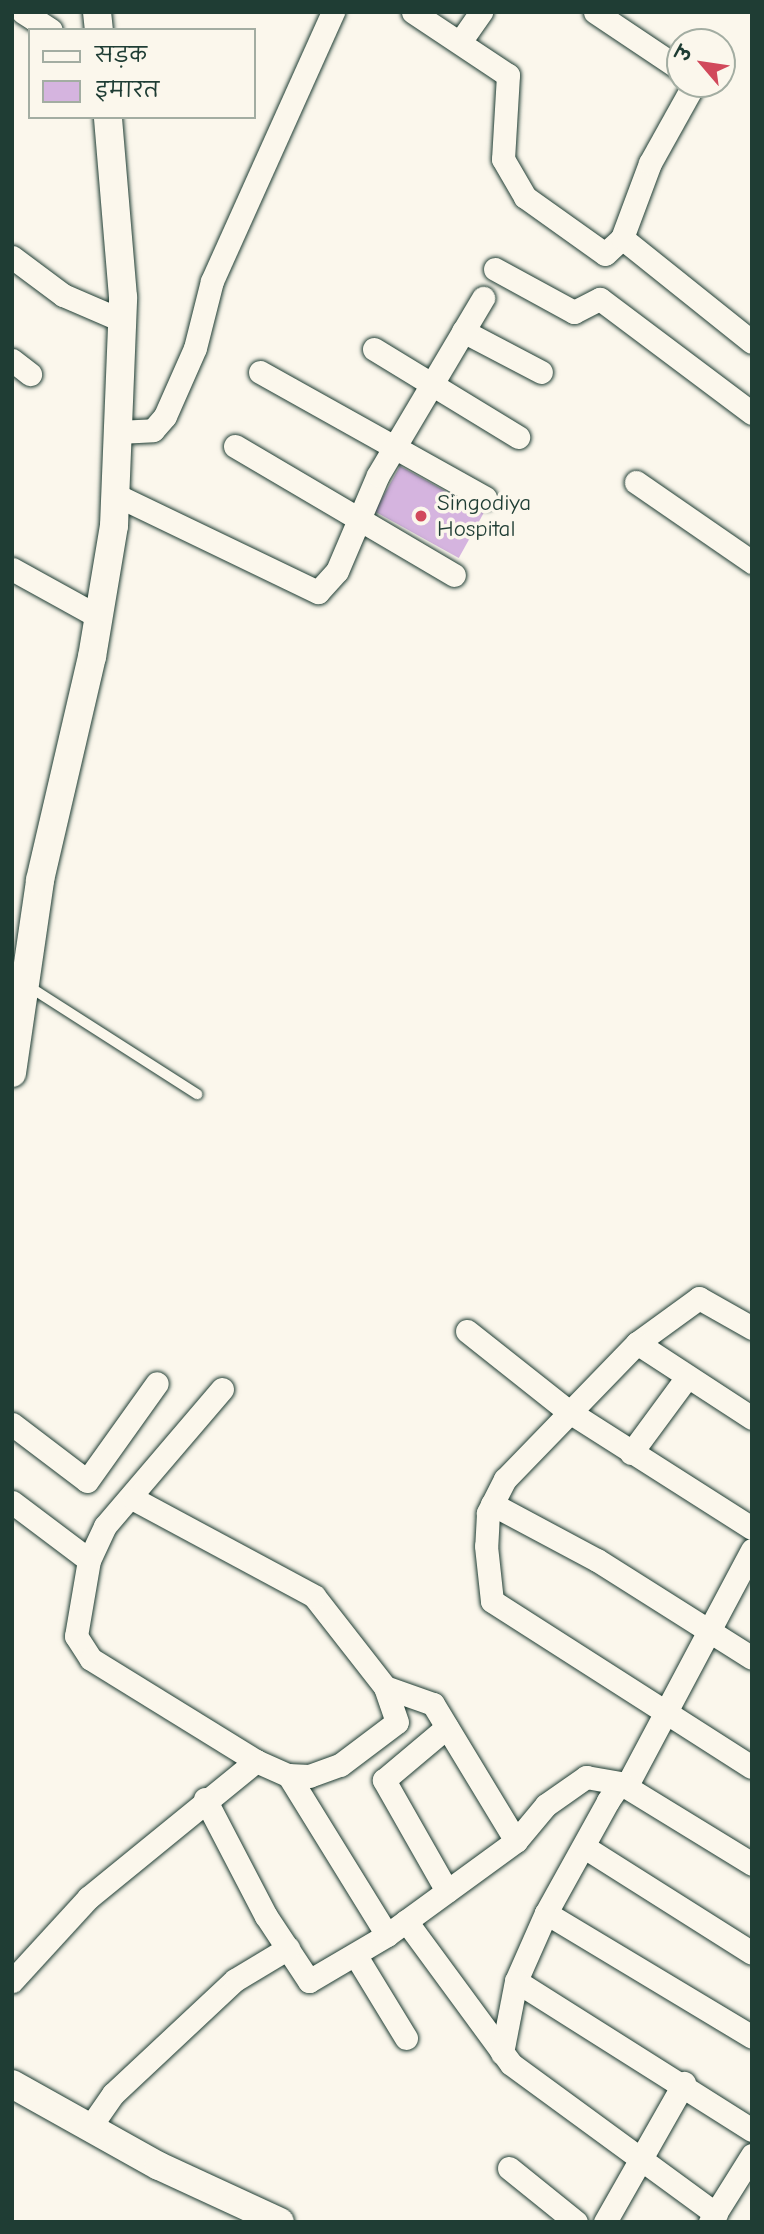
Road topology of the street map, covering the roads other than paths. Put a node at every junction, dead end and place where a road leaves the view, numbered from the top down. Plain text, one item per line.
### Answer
1 (333, 12) edge
2 (412, 12) edge
3 (481, 12) edge
4 (595, 12) edge
5 (25, 14) edge
6 (48, 28) edge
7 (12, 33) edge
8 (460, 42) junction
9 (666, 60) edge
10 (686, 98) edge
11 (108, 119) edge
12 (622, 239) junction
13 (12, 257) edge
14 (495, 269) dead end
15 (482, 298) dead end
16 (123, 321) junction
17 (463, 331) junction
18 (752, 342) edge
19 (374, 349) dead end
20 (260, 372) dead end
21 (541, 372) dead end
22 (430, 386) junction
23 (752, 413) edge
24 (118, 432) junction
25 (518, 438) dead end
26 (397, 444) junction
27 (235, 446) dead end
28 (636, 482) dead end
29 (116, 495) junction
30 (485, 498) dead end
31 (360, 517) junction
32 (752, 562) edge
33 (12, 569) edge
34 (454, 575) dead end
35 (99, 617) junction
36 (24, 983) junction
37 (14, 1040) edge
38 (12, 1073) edge
39 (197, 1094) dead end
40 (752, 1328) edge
41 (467, 1331) dead end
42 (637, 1343) junction
43 (687, 1377) junction
44 (157, 1383) dead end
45 (222, 1388) dead end
46 (568, 1411) junction
47 (752, 1418) edge
48 (12, 1424) edge
49 (631, 1453) junction
50 (134, 1499) junction
51 (12, 1502) edge
52 (492, 1504) junction
53 (752, 1528) edge
54 (752, 1550) edge
55 (89, 1560) junction
56 (710, 1628) junction
57 (752, 1658) edge
58 (385, 1687) junction
59 (660, 1714) junction
60 (447, 1727) junction
61 (256, 1760) junction
62 (752, 1767) edge
63 (288, 1775) junction
64 (620, 1783) junction
65 (205, 1799) junction
66 (516, 1841) junction
67 (586, 1848) junction
68 (752, 1864) edge
69 (447, 1891) junction
70 (546, 1913) junction
71 (406, 1921) junction
72 (387, 1935) junction
73 (288, 1948) junction
74 (752, 1953) edge
75 (356, 1956) junction
76 (12, 1981) edge
77 (516, 1981) junction
78 (752, 2037) edge
79 (406, 2038) dead end
80 (502, 2053) junction
81 (684, 2083) junction
82 (12, 2084) edge
83 (90, 2127) junction
84 (752, 2130) edge
85 (752, 2155) edge
86 (642, 2160) junction
87 (509, 2168) dead end
88 (713, 2218) edge
89 (280, 2222) edge
90 (576, 2222) edge
91 (605, 2222) edge

1 - 24 street
2 - 8 street
3 - 8 street
4 - 9 street
5 - 6 street
5 - 7 street
8 - 12 street
10 - 12 street
11 - 16 street
12 - 18 street
13 - 16 street
14 - 23 street
15 - 17 street
16 - 24 street
17 - 21 street
17 - 22 street
19 - 22 street
20 - 26 street
22 - 25 street
22 - 26 street
24 - 29 street
26 - 30 street
26 - 31 street
27 - 31 street
28 - 32 street
29 - 31 street
29 - 35 street
31 - 34 street
33 - 35 street
35 - 36 street
36 - 37 street
36 - 39 lane
37 - 38 street
40 - 42 street
41 - 46 street
42 - 43 street
42 - 46 street
43 - 47 street
43 - 49 street
44 - 48 street
45 - 50 street
46 - 49 street
46 - 52 street
49 - 53 street
50 - 55 street
50 - 58 street
51 - 55 street
52 - 56 street
52 - 59 street
54 - 56 street
55 - 61 street
56 - 57 street
56 - 59 street
58 - 60 street
58 - 63 street
59 - 62 street
59 - 64 street
60 - 66 street
60 - 69 street
61 - 63 street
61 - 65 street
63 - 72 street
64 - 66 street
64 - 67 street
64 - 68 street
65 - 73 street
65 - 76 street
66 - 69 street
67 - 70 street
67 - 74 street
69 - 71 street
70 - 77 street
70 - 78 street
71 - 72 street
71 - 80 street
72 - 75 street
73 - 75 street
73 - 83 street
75 - 79 street
77 - 80 street
77 - 81 street
80 - 86 street
81 - 84 street
81 - 86 street
82 - 83 street
83 - 89 street
85 - 88 street
86 - 88 street
86 - 91 street
87 - 90 street

